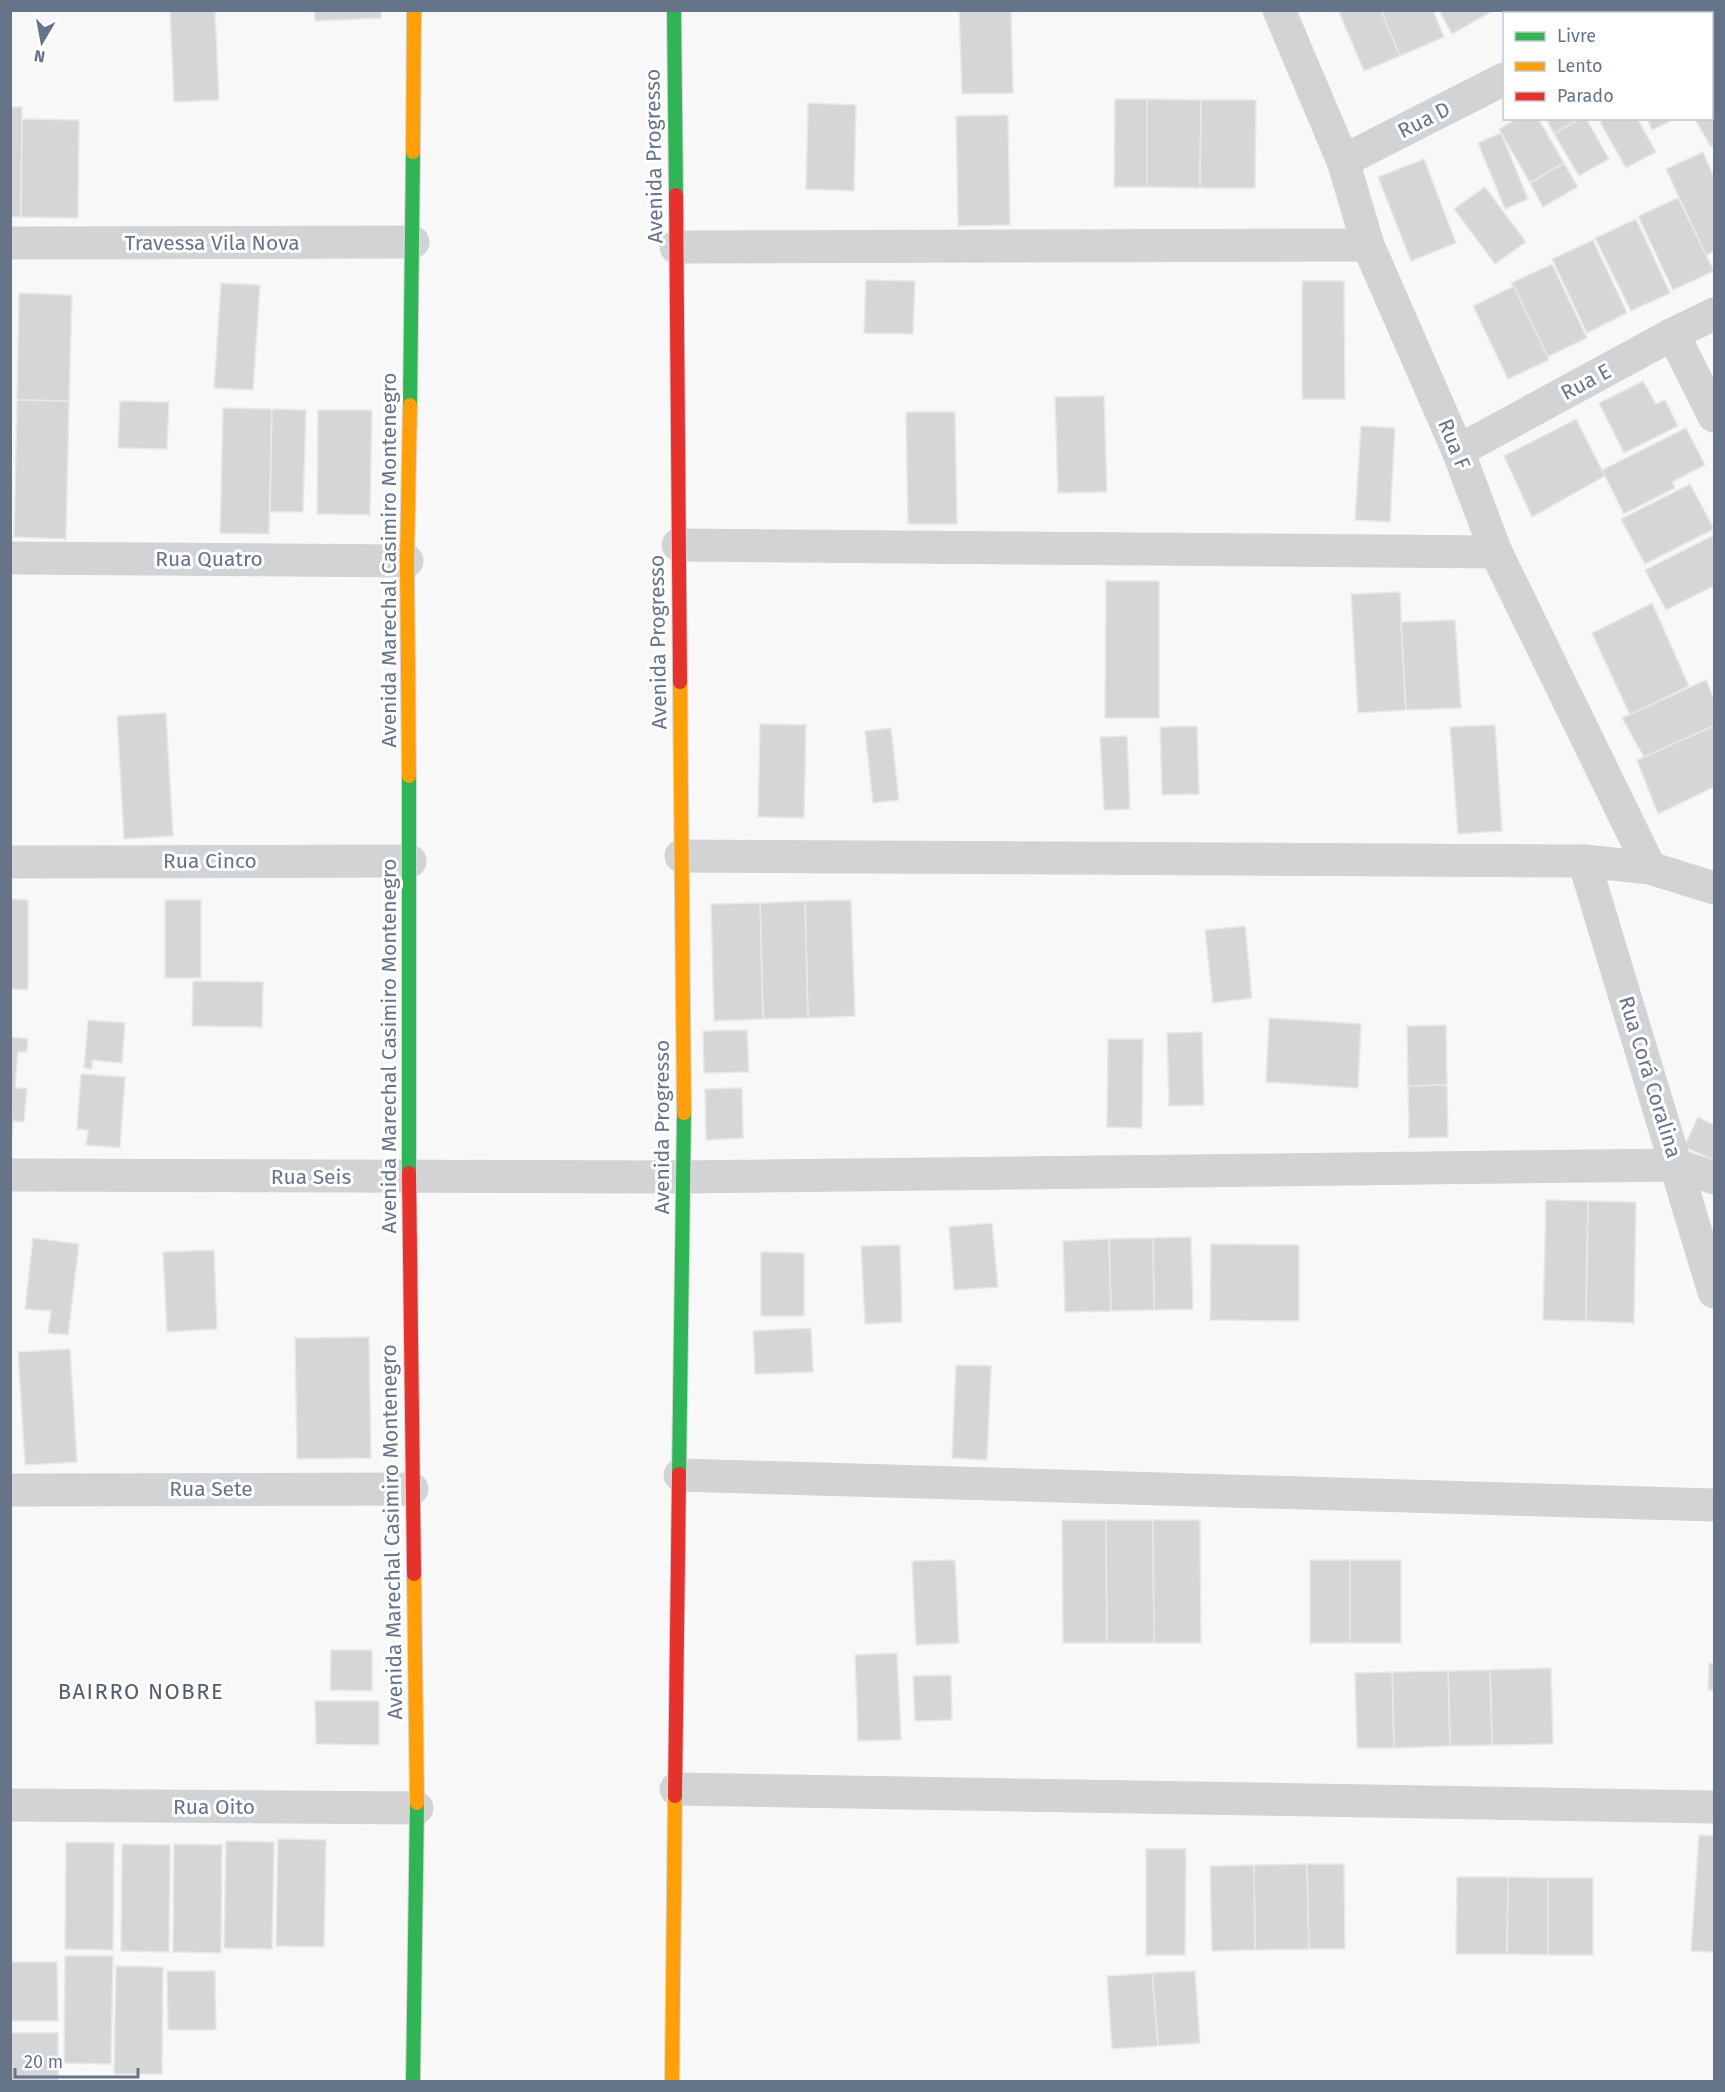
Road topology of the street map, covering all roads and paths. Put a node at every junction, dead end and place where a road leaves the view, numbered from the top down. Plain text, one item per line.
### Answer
1 (414, 10) edge
2 (674, 10) edge
3 (1279, 10) edge
4 (1503, 80) edge
5 (1342, 161) junction
6 (413, 242) junction
7 (10, 243) edge
8 (1368, 245) junction
9 (676, 247) junction
10 (1714, 314) edge
11 (1674, 334) junction
12 (1714, 416) edge
13 (1458, 451) junction
14 (678, 545) junction
15 (1496, 552) junction
16 (10, 558) edge
17 (407, 561) junction
18 (681, 856) junction
19 (410, 861) junction
20 (1584, 861) junction
21 (10, 862) edge
22 (1650, 868) junction
23 (1714, 888) edge
24 (1677, 1165) junction
25 (10, 1175) edge
26 (409, 1177) junction
27 (683, 1177) junction
28 (1714, 1178) edge
29 (1714, 1293) edge
30 (680, 1475) junction
31 (412, 1489) junction
32 (10, 1490) edge
33 (1714, 1505) edge
34 (676, 1789) junction
35 (10, 1805) edge
36 (1714, 1807) edge
37 (417, 1809) junction
38 (413, 2082) edge
39 (672, 2082) edge

1 - 6 street, Avenida Marechal Casimiro Montenegro
2 - 9 street, Avenida Progresso
3 - 5 street, Rua F
4 - 5 street, Rua D
5 - 8 street, Rua F
6 - 7 street, Travessa Vila Nova
6 - 17 street, Avenida Marechal Casimiro Montenegro
8 - 9 street
8 - 13 street, Rua F
9 - 14 street, Avenida Progresso
10 - 11 street, Rua E
11 - 12 street
11 - 13 street, Rua E
13 - 15 street, Rua F
14 - 15 street
14 - 18 street, Avenida Progresso
15 - 22 street, Rua F
16 - 17 street, Rua Quatro
17 - 19 street, Avenida Marechal Casimiro Montenegro
18 - 20 street
18 - 27 street, Avenida Progresso
19 - 21 street, Rua Cinco
19 - 26 street, Avenida Marechal Casimiro Montenegro
20 - 22 street
20 - 24 street, Rua Corá Coralina
22 - 23 street
24 - 27 street, Rua Seis
24 - 28 street
24 - 29 street, Rua Corá Coralina
25 - 26 street, Rua Seis
26 - 27 street, Rua Seis
26 - 31 street, Avenida Marechal Casimiro Montenegro
27 - 30 street, Avenida Progresso
30 - 33 street
30 - 34 street, Avenida Progresso
31 - 32 street, Rua Sete
31 - 37 street, Avenida Marechal Casimiro Montenegro
34 - 36 street
34 - 39 street, Avenida Progresso
35 - 37 street, Rua Oito
37 - 38 street, Avenida Marechal Casimiro Montenegro

